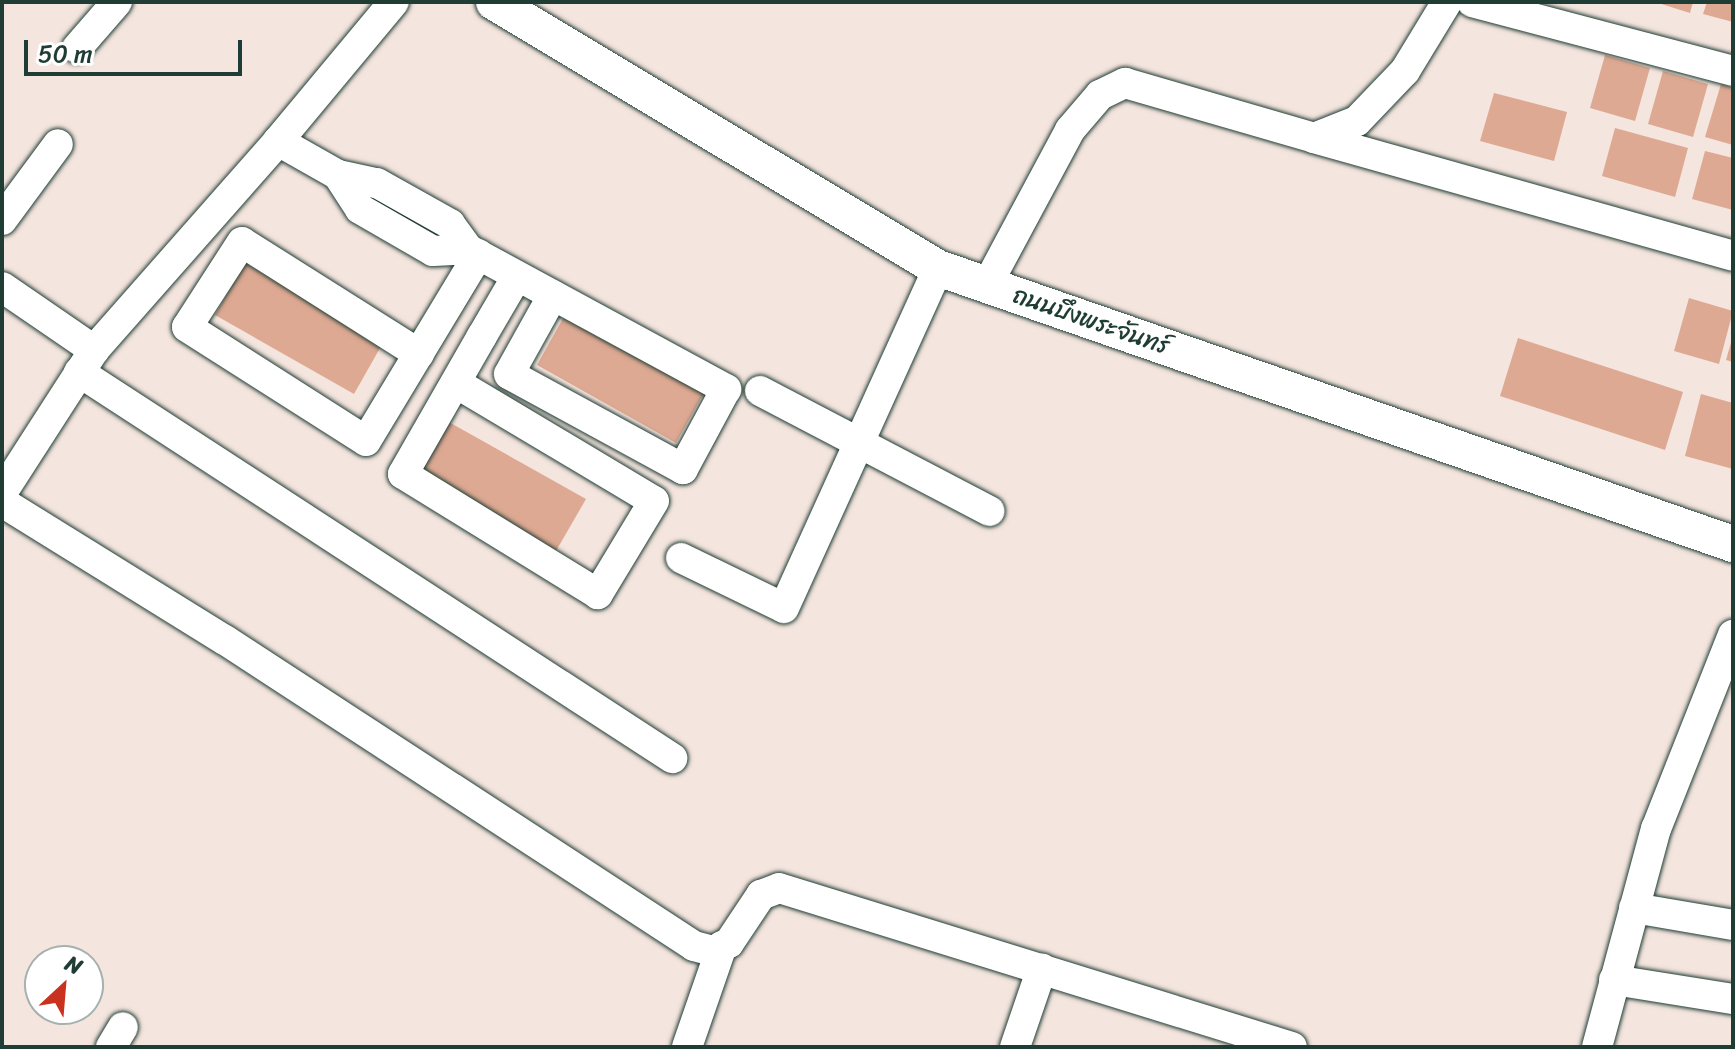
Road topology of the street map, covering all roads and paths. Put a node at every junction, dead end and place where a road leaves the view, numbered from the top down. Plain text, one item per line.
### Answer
1 (117, 2) edge
2 (394, 2) edge
3 (494, 2) edge
4 (1447, 2) edge
5 (1472, 2) edge
6 (77, 48) dead end
7 (1733, 71) edge
8 (1314, 138) junction
9 (278, 141) junction
10 (58, 144) dead end
11 (2, 220) edge
12 (474, 252) junction
13 (1733, 256) edge
14 (938, 268) junction
15 (517, 276) junction
16 (987, 285) junction
17 (2, 287) edge
18 (553, 295) junction
19 (444, 313) junction
20 (482, 336) junction
21 (419, 354) junction
22 (86, 361) junction
23 (456, 383) junction
24 (760, 391) dead end
25 (861, 445) junction
26 (2, 493) edge
27 (2, 502) edge
28 (990, 511) dead end
29 (1733, 544) edge
30 (681, 558) dead end
31 (1733, 635) edge
32 (672, 758) dead end
33 (1634, 908) junction
34 (1733, 925) edge
35 (722, 946) junction
36 (1042, 968) junction
37 (1614, 980) junction
38 (1733, 999) edge
39 (1214, 1035) edge
40 (687, 1047) edge
41 (1015, 1047) edge
42 (1292, 1047) edge
43 (1597, 1047) edge

1 - 6 street
2 - 9 street
3 - 14 street, ถนนบึงพระจันทร์
4 - 8 street
5 - 7 street
8 - 13 street
8 - 16 street
9 - 12 street
9 - 22 street
10 - 11 street
12 - 15 street
12 - 19 street
14 - 16 street, ถนนบึงพระจันทร์
14 - 25 street
15 - 18 street
15 - 20 street
16 - 29 street, ถนนบึงพระจันทร์
17 - 22 street
18 - 18 street
19 - 20 street
19 - 21 street
20 - 23 street
21 - 21 street
22 - 26 street
22 - 32 street
23 - 23 street
24 - 25 street
25 - 28 street
25 - 30 street
27 - 35 street
31 - 33 street
33 - 34 street
33 - 37 street
35 - 36 street
35 - 40 street
36 - 39 street
36 - 41 street
37 - 38 street
37 - 43 street
39 - 42 street

